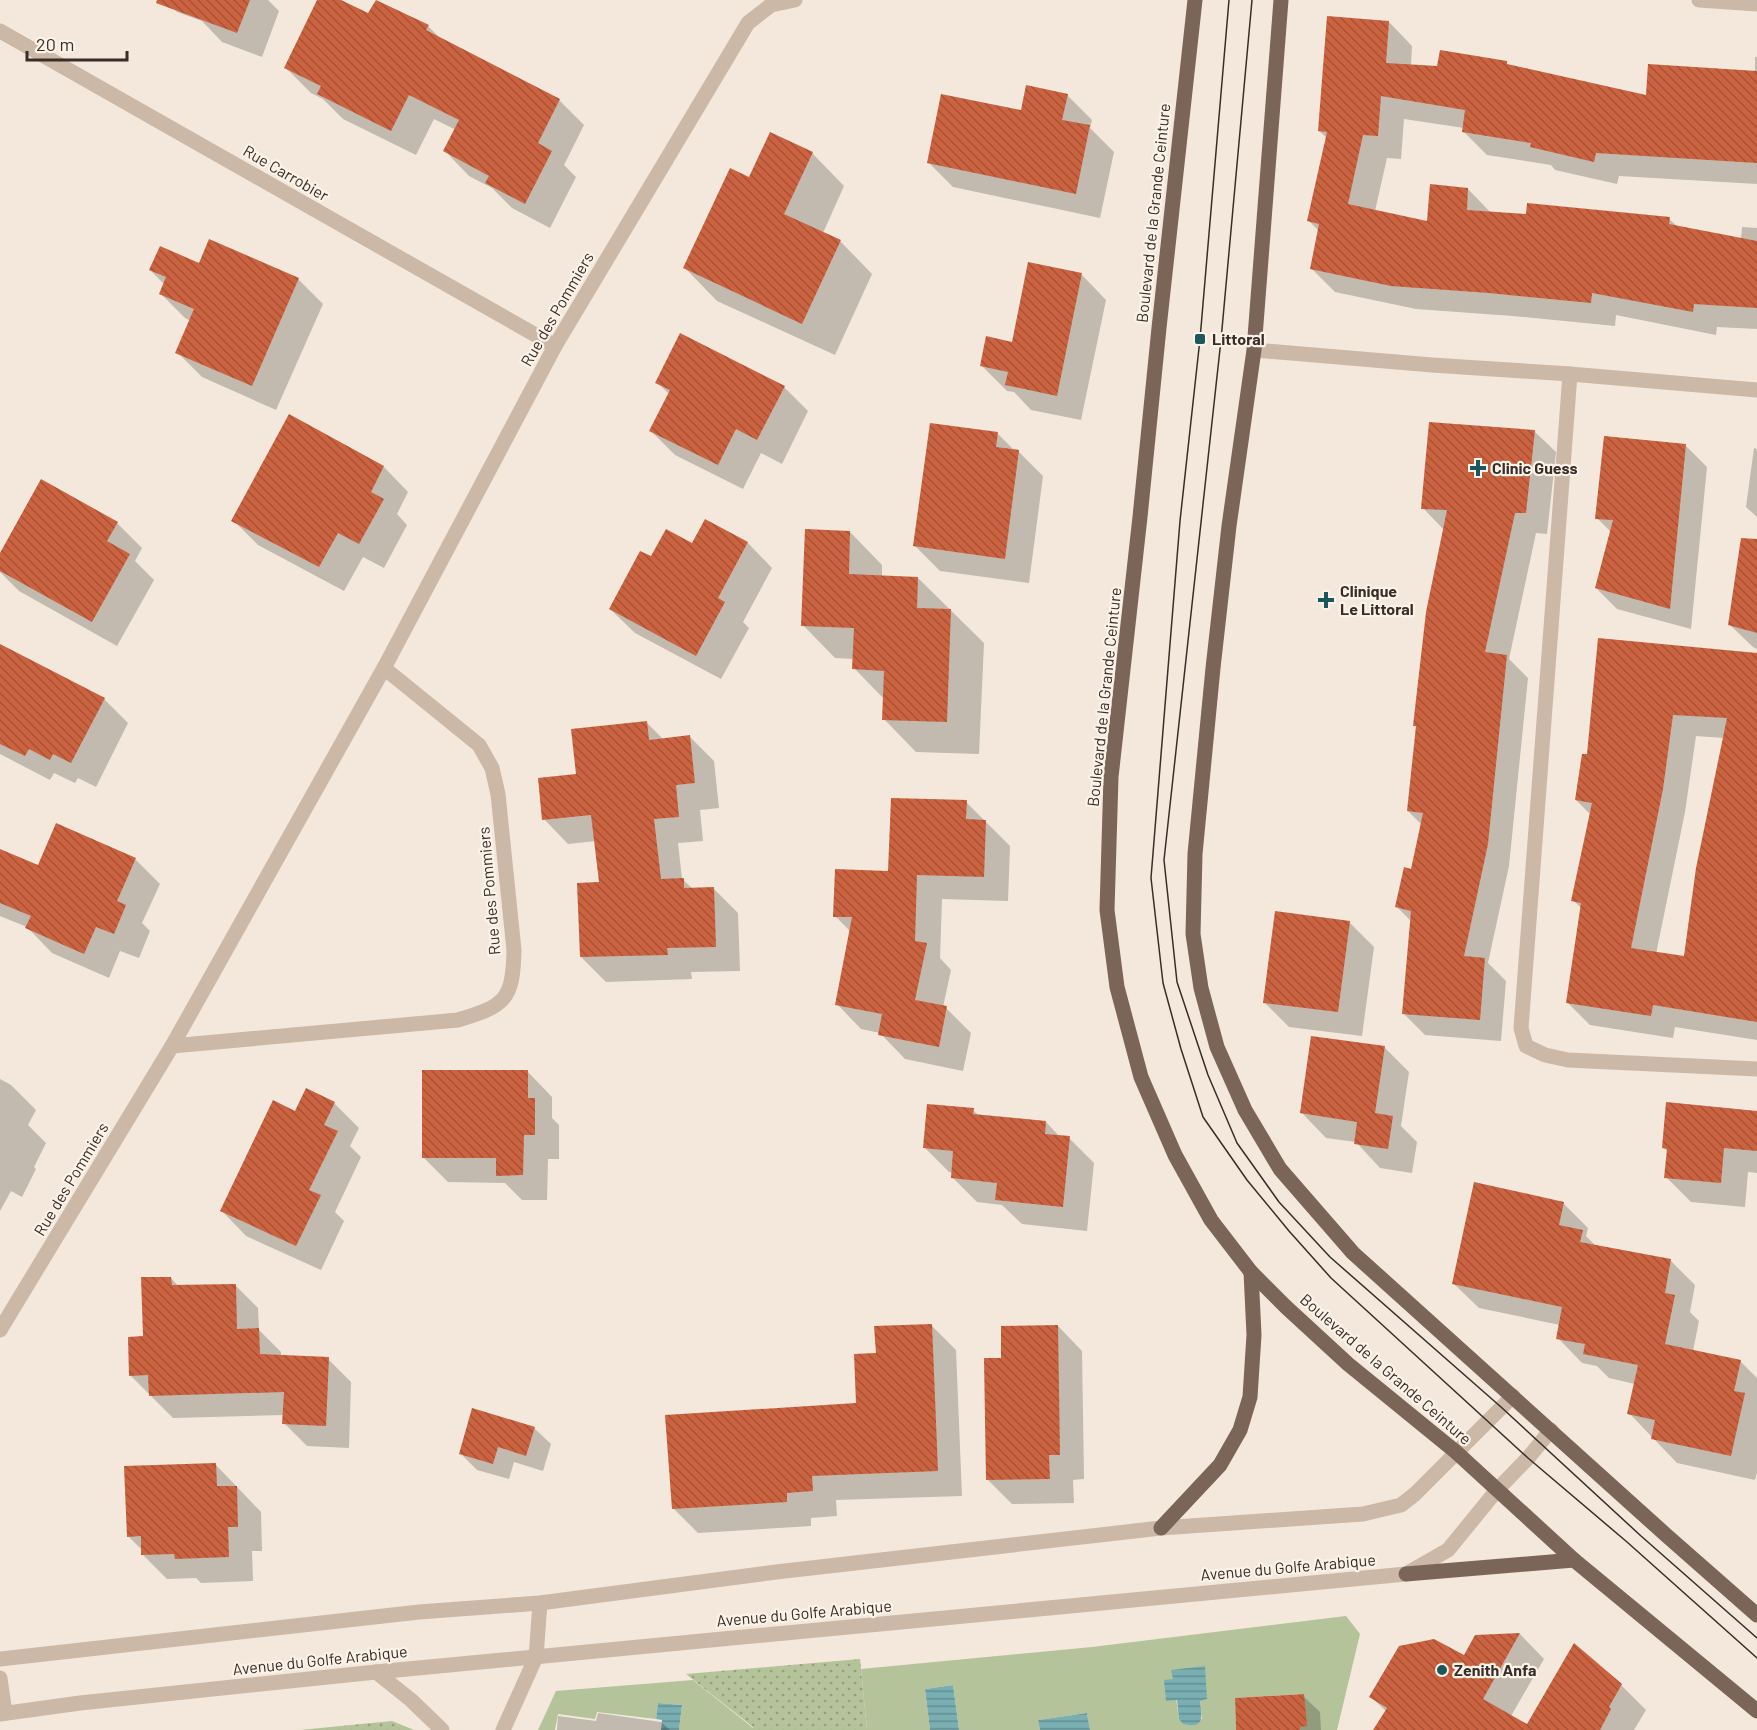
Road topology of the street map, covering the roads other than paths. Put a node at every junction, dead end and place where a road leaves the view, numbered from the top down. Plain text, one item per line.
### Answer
1 (795, 0) edge
2 (1195, 0) edge
3 (1281, 0) edge
4 (1699, 0) edge
5 (771, 2) edge
6 (1757, 4) edge
7 (0, 31) edge
8 (555, 346) junction
9 (1254, 350) junction
10 (1570, 374) junction
11 (1757, 390) edge
12 (384, 668) junction
13 (172, 1047) junction
14 (1757, 1069) edge
15 (1251, 1272) junction
16 (0, 1330) edge
17 (1513, 1396) junction
18 (1551, 1430) junction
19 (1456, 1452) junction
20 (1497, 1490) junction
21 (1161, 1528) junction
22 (1574, 1560) junction
23 (1406, 1574) junction
24 (540, 1603) junction
25 (1757, 1615) edge
26 (536, 1657) junction
27 (0, 1659) edge
28 (376, 1672) junction
29 (0, 1678) edge
30 (1757, 1712) edge
31 (3, 1714) edge
32 (442, 1730) edge
33 (503, 1730) edge

1 - 5 street, Rue des Pommiers
2 - 15 main road, Boulevard de la Grande Ceinture
3 - 9 main road
4 - 6 street
5 - 8 street, Rue des Pommiers
7 - 8 street, Rue Carrobier
8 - 12 street, Rue des Pommiers
9 - 10 street
9 - 17 main road
10 - 11 street
10 - 14 street
12 - 13 street, Rue des Pommiers
12 - 13 street, Rue des Pommiers
13 - 16 street, Rue des Pommiers
15 - 19 main road, Boulevard de la Grande Ceinture
15 - 21 main road
17 - 18 main road
17 - 19 street
18 - 20 street, Avenue du Golfe Arabique
18 - 25 main road
19 - 20 main road, Boulevard de la Grande Ceinture
19 - 21 street
20 - 22 main road, Boulevard de la Grande Ceinture
20 - 23 street, Avenue du Golfe Arabique
21 - 24 street
22 - 23 main road
22 - 30 main road, Boulevard de la Grande Ceinture
23 - 26 street, Avenue du Golfe Arabique
24 - 26 street
24 - 27 street
26 - 28 street, Avenue du Golfe Arabique
26 - 33 street
28 - 31 street, Avenue du Golfe Arabique
28 - 32 street
29 - 31 street

